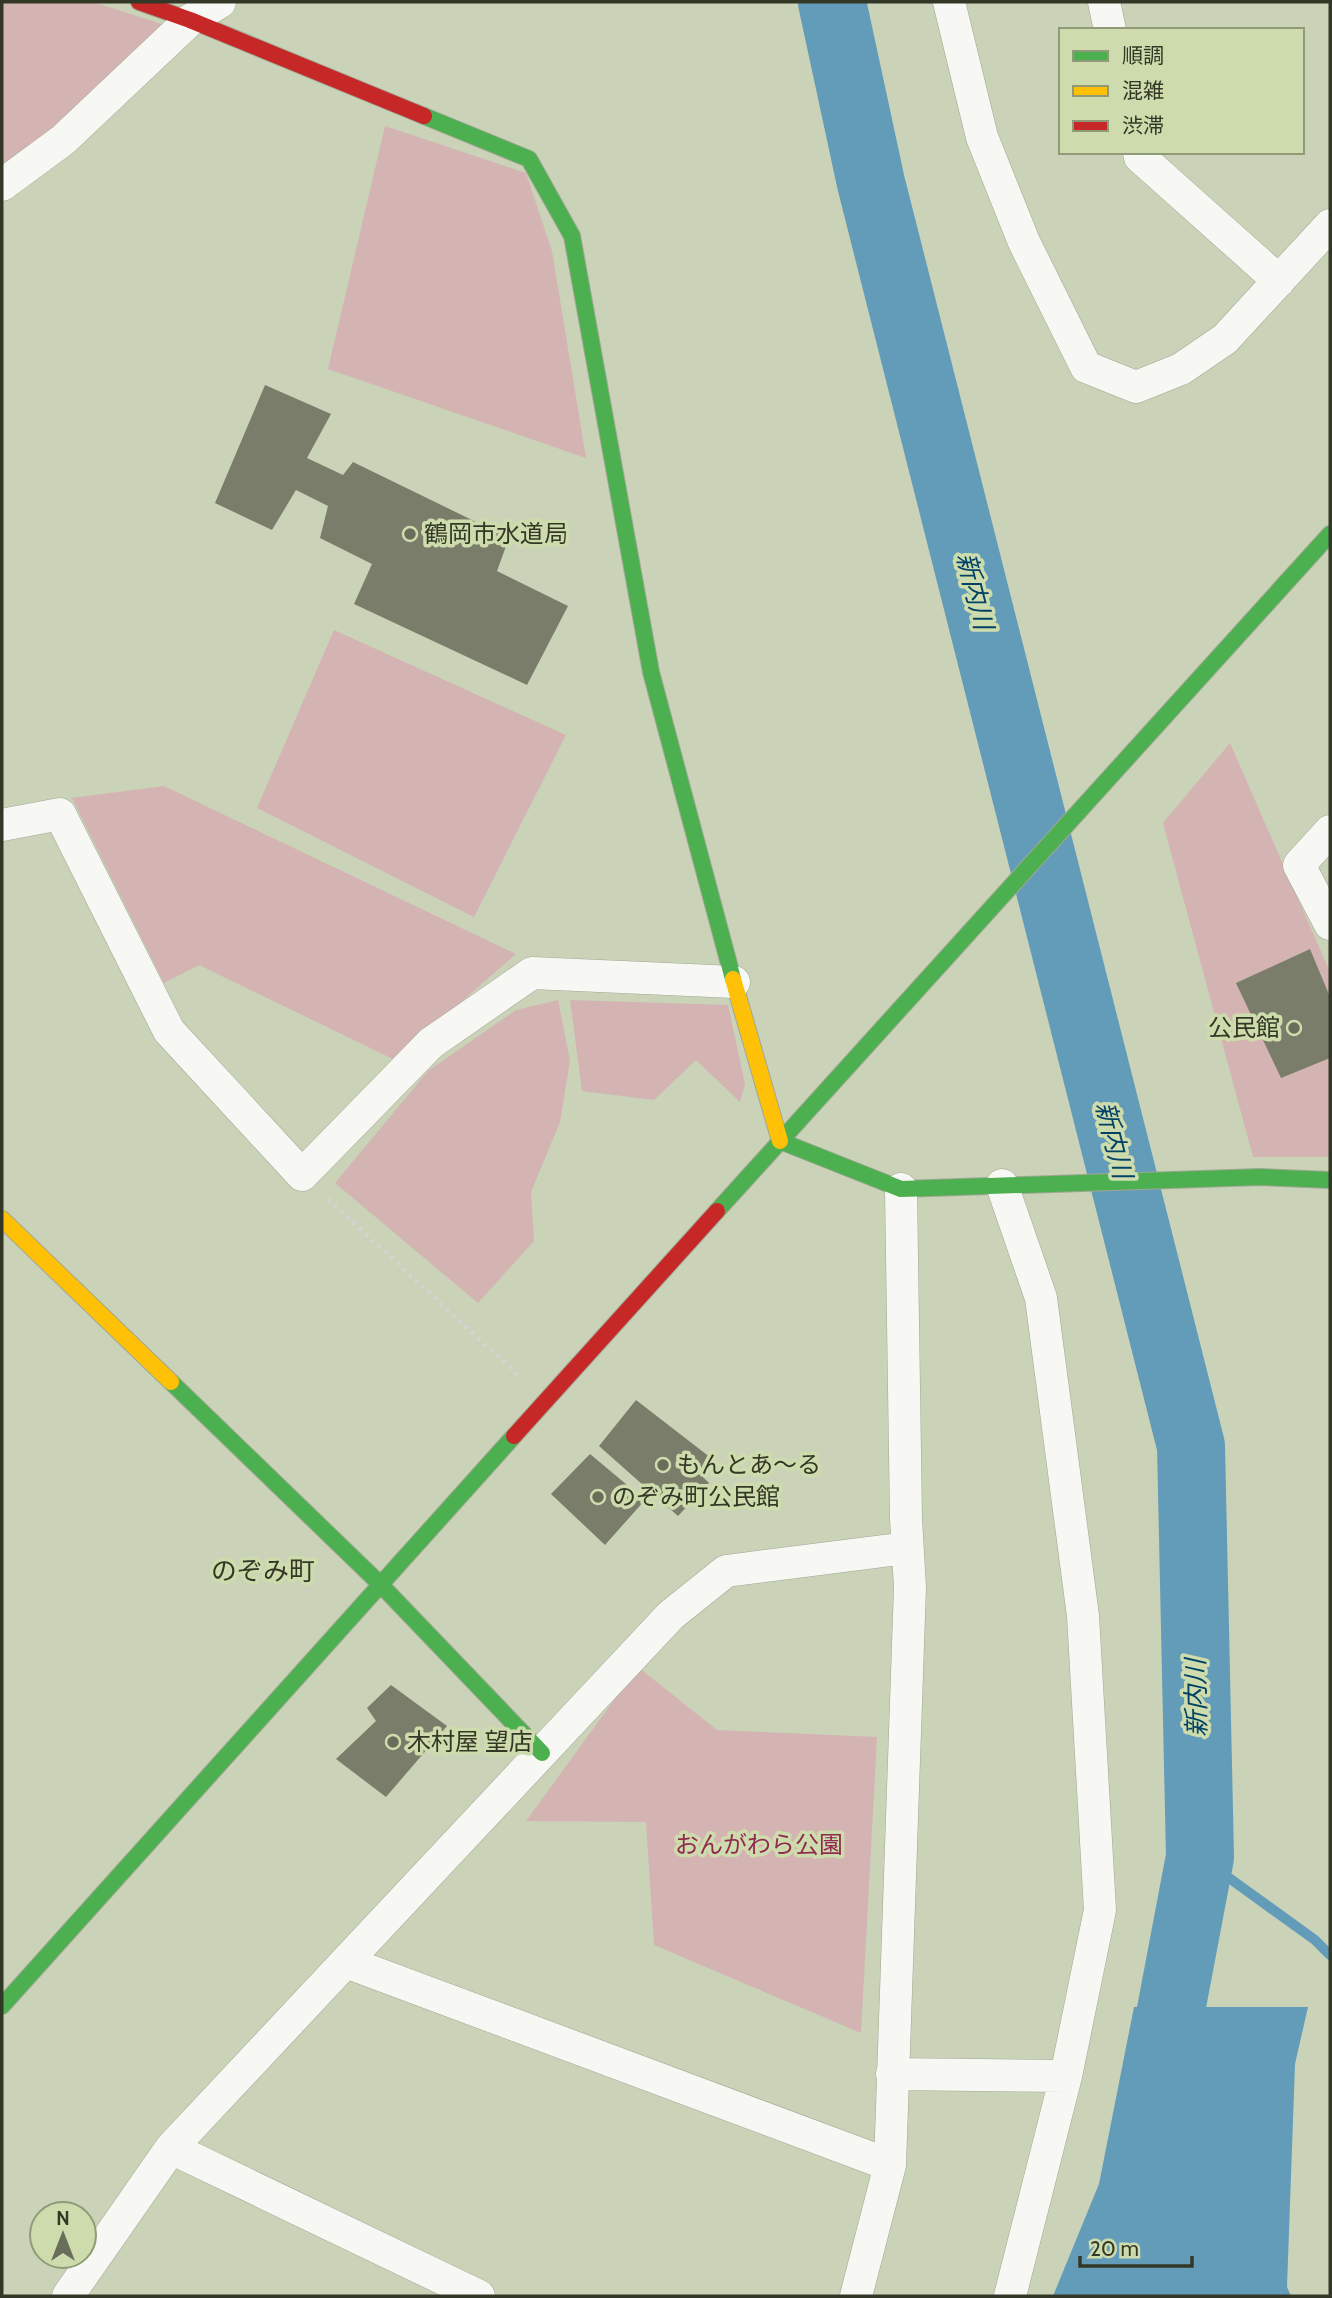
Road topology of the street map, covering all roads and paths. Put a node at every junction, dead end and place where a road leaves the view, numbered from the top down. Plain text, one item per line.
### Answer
1 (139, 2) edge
2 (220, 2) edge
3 (949, 2) edge
4 (1104, 2) edge
5 (190, 20) junction
6 (1110, 28) edge
7 (1139, 154) edge
8 (2, 185) edge
9 (1330, 225) edge
10 (1279, 281) junction
11 (1330, 534) edge
12 (2, 825) edge
13 (1330, 831) edge
14 (1330, 924) edge
15 (734, 982) junction
16 (780, 1141) junction
17 (302, 1175) junction
18 (1330, 1180) edge
19 (1015, 1184) junction
20 (901, 1189) junction
21 (2, 1219) edge
22 (546, 1401) junction
23 (907, 1548) junction
24 (380, 1584) junction
25 (542, 1753) junction
26 (346, 1962) junction
27 (2, 2006) edge
28 (892, 2074) junction
29 (1066, 2076) junction
30 (172, 2148) junction
31 (890, 2165) junction
32 (68, 2296) edge
33 (479, 2296) edge
34 (856, 2296) edge
35 (1010, 2296) edge

1 - 5 street
2 - 5 street
3 - 10 street
4 - 6 street
5 - 8 street
5 - 15 street
7 - 10 street
9 - 10 street
11 - 16 street
12 - 17 street
13 - 14 street
15 - 16 street
15 - 17 street
16 - 20 street
16 - 22 street
17 - 22 path
18 - 19 street
19 - 20 street
19 - 29 street
20 - 23 street
21 - 24 street
22 - 24 street
23 - 25 street
23 - 28 street
24 - 25 street
24 - 27 street
25 - 26 street
26 - 30 street
26 - 31 street
28 - 29 street
28 - 31 street
29 - 35 street
30 - 32 street
30 - 33 street
31 - 34 street

